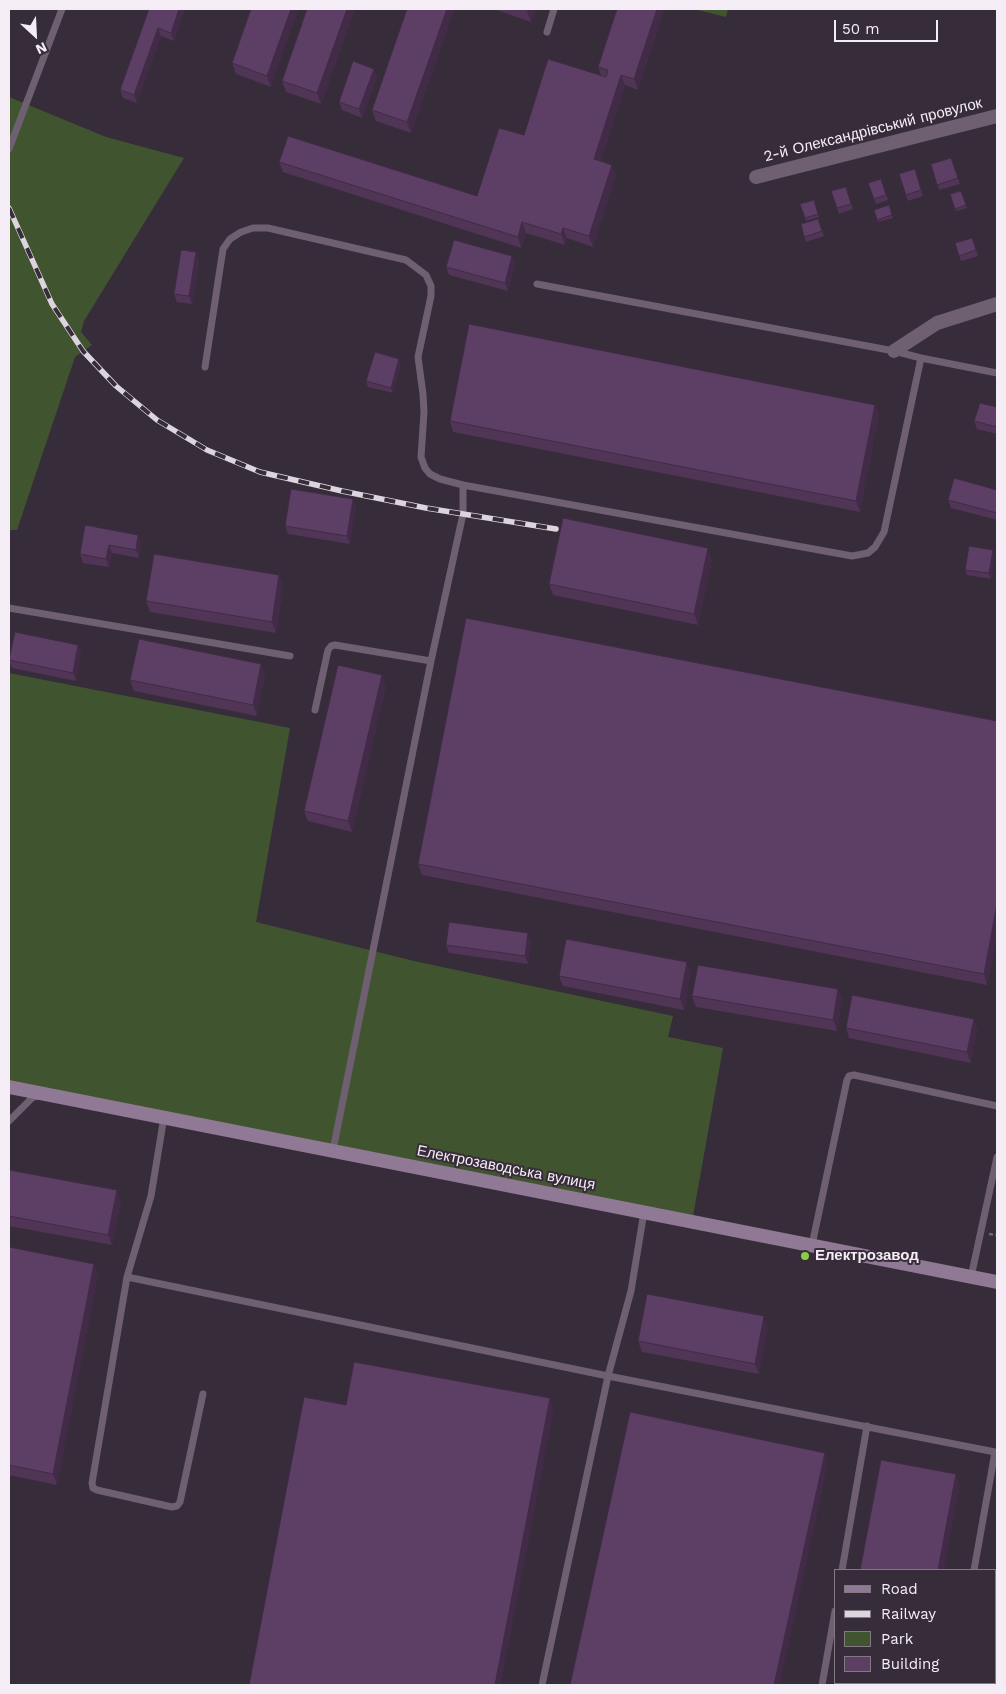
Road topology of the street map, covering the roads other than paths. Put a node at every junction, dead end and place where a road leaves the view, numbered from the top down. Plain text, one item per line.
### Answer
1 (62, 9) edge
2 (554, 9) edge
3 (547, 32) dead end
4 (997, 116) edge
5 (9, 149) edge
6 (756, 176) dead end
7 (537, 284) dead end
8 (997, 304) edge
9 (894, 351) junction
10 (921, 358) junction
11 (205, 367) dead end
12 (997, 373) edge
13 (463, 485) junction
14 (9, 608) edge
15 (290, 656) dead end
16 (430, 661) junction
17 (315, 710) dead end
18 (9, 1087) edge
19 (43, 1094) junction
20 (997, 1106) edge
21 (164, 1117) junction
22 (9, 1121) edge
23 (333, 1150) junction
24 (997, 1157) edge
25 (644, 1212) junction
26 (812, 1245) junction
27 (127, 1277) junction
28 (971, 1277) junction
29 (997, 1282) edge
30 (608, 1376) junction
31 (204, 1394) dead end
32 (867, 1426) junction
33 (996, 1452) edge
34 (842, 1569) edge
35 (974, 1569) edge
36 (834, 1614) edge
37 (542, 1685) edge
38 (822, 1685) edge

1 - 5 lane
2 - 3 lane
4 - 6 street, 2-й Олександрівський провулок
7 - 9 lane
8 - 9 street
9 - 10 lane
10 - 12 lane
10 - 13 lane
11 - 13 lane
13 - 16 lane
14 - 15 lane
16 - 17 lane
16 - 23 lane
18 - 19 main road, Електрозаводська вулиця
19 - 21 main road, Електрозаводська вулиця
19 - 22 lane
20 - 26 lane
21 - 23 main road, Електрозаводська вулиця
21 - 27 lane
23 - 25 main road, Електрозаводська вулиця
24 - 28 lane
25 - 26 main road, Електрозаводська вулиця
25 - 30 lane
26 - 28 main road, Електрозаводська вулиця
27 - 30 lane
27 - 31 lane
28 - 29 main road, Електрозаводська вулиця
30 - 32 lane
30 - 37 lane
32 - 33 lane
32 - 34 lane
33 - 35 lane
36 - 38 lane

